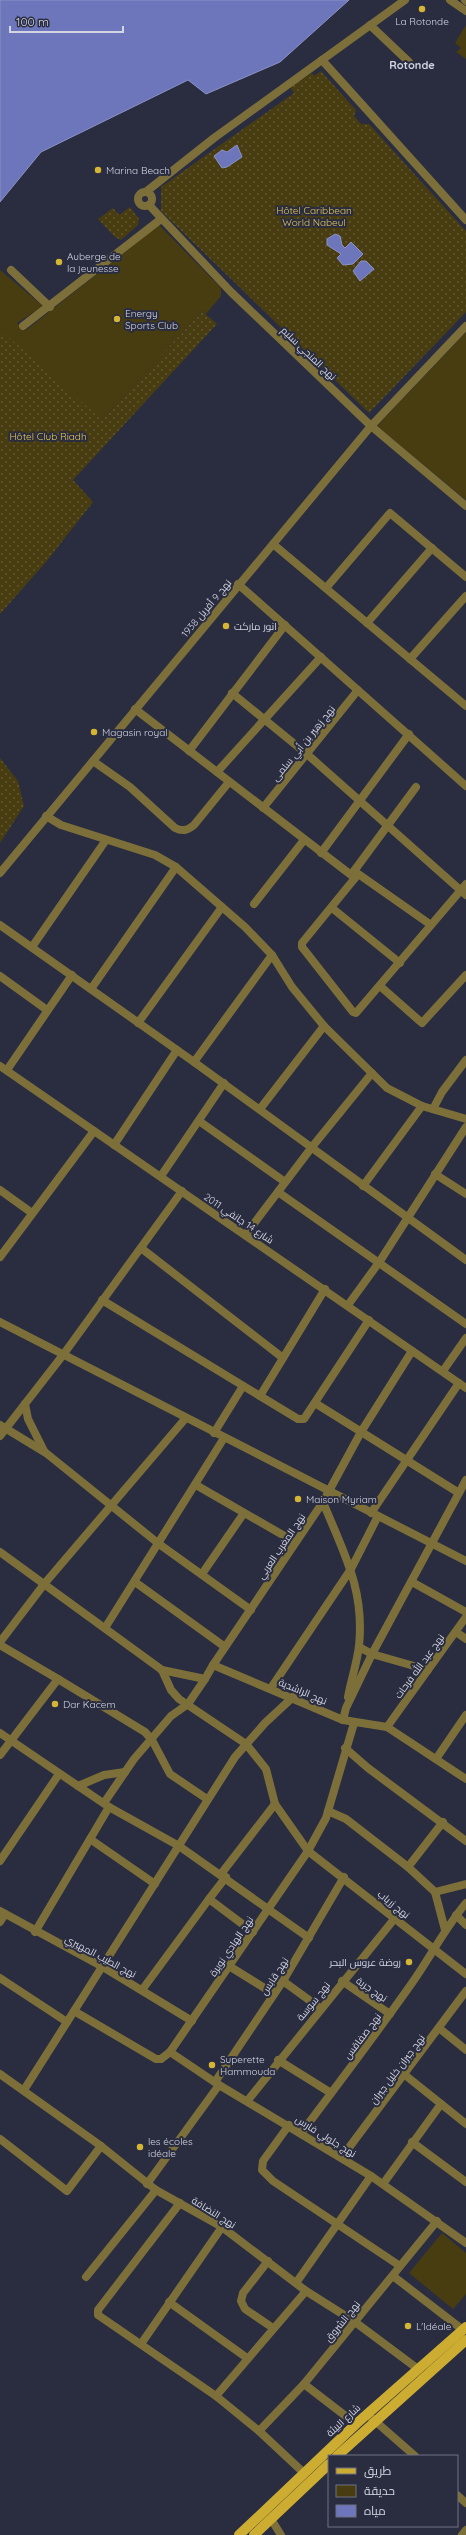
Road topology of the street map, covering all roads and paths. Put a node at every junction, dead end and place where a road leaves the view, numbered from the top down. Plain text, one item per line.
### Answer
1 (405, 0) edge
2 (450, 0) edge
3 (466, 11) edge
4 (370, 25) junction
5 (322, 60) junction
6 (409, 62) dead end
7 (161, 219) junction
8 (466, 220) edge
9 (11, 270) dead end
10 (50, 307) junction
11 (22, 326) dead end
12 (466, 326) edge
13 (371, 426) junction
14 (466, 506) edge
15 (273, 544) junction
16 (432, 548) junction
17 (466, 577) edge
18 (238, 584) junction
19 (326, 588) junction
20 (466, 596) edge
21 (367, 623) junction
22 (284, 625) junction
23 (321, 657) junction
24 (410, 659) junction
25 (358, 690) junction
26 (232, 693) junction
27 (466, 706) edge
28 (136, 709) junction
29 (266, 719) junction
30 (409, 734) junction
31 (189, 751) junction
32 (308, 755) junction
33 (93, 761) junction
34 (217, 772) junction
35 (229, 782) junction
36 (466, 786) edge
37 (416, 787) dead end
38 (359, 800) junction
39 (263, 808) junction
40 (48, 815) junction
41 (387, 825) junction
42 (106, 840) junction
43 (304, 840) junction
44 (321, 853) junction
45 (176, 867) junction
46 (0, 873) edge
47 (355, 875) junction
48 (464, 890) edge
49 (254, 904) dead end
50 (222, 907) junction
51 (332, 908) junction
52 (431, 925) junction
53 (0, 926) edge
54 (32, 947) junction
55 (272, 955) junction
56 (400, 963) junction
57 (72, 975) junction
58 (466, 975) edge
59 (0, 976) edge
60 (380, 986) junction
61 (92, 989) junction
62 (47, 1010) junction
63 (138, 1023) junction
64 (324, 1026) junction
65 (178, 1050) junction
66 (466, 1060) edge
67 (194, 1062) junction
68 (3, 1068) edge
69 (372, 1074) junction
70 (224, 1083) junction
71 (422, 1106) junction
72 (260, 1109) junction
73 (433, 1109) junction
74 (466, 1119) edge
75 (198, 1121) junction
76 (466, 1127) edge
77 (94, 1131) junction
78 (114, 1145) junction
79 (312, 1147) junction
80 (435, 1174) junction
81 (161, 1176) junction
82 (285, 1182) junction
83 (363, 1186) junction
84 (0, 1190) edge
85 (182, 1191) junction
86 (278, 1192) junction
87 (466, 1194) edge
88 (32, 1214) junction
89 (407, 1218) junction
90 (246, 1234) junction
91 (141, 1248) junction
92 (0, 1257) edge
93 (466, 1260) edge
94 (380, 1262) junction
95 (325, 1289) junction
96 (102, 1300) junction
97 (348, 1305) junction
98 (369, 1320) junction
99 (0, 1322) edge
100 (466, 1324) edge
101 (466, 1338) edge
102 (412, 1350) junction
103 (63, 1355) junction
104 (283, 1358) junction
105 (442, 1371) junction
106 (463, 1385) edge
107 (243, 1386) junction
108 (260, 1396) junction
109 (315, 1403) junction
110 (25, 1404) junction
111 (185, 1419) junction
112 (3, 1427) edge
113 (361, 1432) junction
114 (214, 1433) junction
115 (0, 1436) edge
116 (224, 1438) junction
117 (46, 1453) junction
118 (408, 1459) junction
119 (466, 1480) edge
120 (196, 1485) junction
121 (328, 1491) junction
122 (459, 1493) junction
123 (323, 1502) junction
124 (112, 1506) junction
125 (244, 1512) junction
126 (374, 1514) junction
127 (295, 1542) junction
128 (159, 1544) junction
129 (432, 1544) junction
130 (0, 1552) edge
131 (466, 1561) edge
132 (351, 1569) junction
133 (202, 1574) junction
134 (135, 1582) junction
135 (412, 1582) junction
136 (45, 1583) junction
137 (251, 1610) junction
138 (466, 1612) edge
139 (466, 1617) edge
140 (105, 1628) junction
141 (456, 1632) junction
142 (466, 1639) edge
143 (0, 1643) edge
144 (225, 1647) junction
145 (359, 1647) junction
146 (372, 1654) junction
147 (213, 1664) junction
148 (162, 1670) junction
149 (428, 1670) junction
150 (58, 1679) junction
151 (206, 1679) junction
152 (271, 1688) junction
153 (293, 1697) junction
154 (188, 1704) junction
155 (346, 1708) junction
156 (466, 1715) edge
157 (343, 1720) junction
158 (354, 1723) junction
159 (387, 1727) junction
160 (0, 1733) edge
161 (11, 1740) junction
162 (152, 1740) junction
163 (246, 1744) junction
164 (345, 1748) junction
165 (0, 1755) edge
166 (436, 1759) junction
167 (125, 1772) junction
168 (59, 1774) junction
169 (466, 1779) edge
170 (78, 1786) junction
171 (207, 1799) junction
172 (275, 1804) junction
173 (106, 1805) junction
174 (328, 1811) junction
175 (443, 1822) junction
176 (90, 1839) junction
177 (466, 1841) edge
178 (179, 1846) junction
179 (308, 1851) junction
180 (0, 1861) edge
181 (408, 1867) junction
182 (224, 1876) junction
183 (344, 1877) junction
184 (155, 1884) junction
185 (466, 1884) edge
186 (435, 1892) junction
187 (210, 1899) junction
188 (466, 1903) edge
189 (269, 1908) junction
190 (2, 1913) edge
191 (456, 1915) junction
192 (395, 1918) junction
193 (0, 1922) edge
194 (466, 1925) edge
195 (445, 1930) junction
196 (35, 1932) junction
197 (253, 1932) junction
198 (309, 1938) junction
199 (436, 1950) junction
200 (229, 1966) junction
201 (103, 1967) junction
202 (466, 1974) edge
203 (0, 1978) edge
204 (283, 1981) junction
205 (342, 1981) junction
206 (142, 1990) junction
207 (466, 1991) edge
208 (274, 1994) junction
209 (320, 2008) junction
210 (74, 2011) junction
211 (390, 2014) junction
212 (192, 2021) junction
213 (67, 2022) junction
214 (439, 2028) junction
215 (466, 2050) edge
216 (170, 2052) junction
217 (278, 2060) junction
218 (0, 2074) edge
219 (405, 2075) junction
220 (217, 2083) junction
221 (24, 2090) junction
222 (331, 2093) junction
223 (248, 2100) junction
224 (441, 2104) junction
225 (466, 2124) edge
226 (289, 2125) junction
227 (302, 2132) junction
228 (0, 2139) edge
229 (412, 2142) junction
230 (101, 2146) junction
231 (342, 2157) junction
232 (371, 2176) junction
233 (466, 2182) edge
234 (147, 2184) junction
235 (383, 2184) junction
236 (156, 2190) junction
237 (180, 2203) junction
238 (436, 2221) junction
239 (337, 2226) junction
240 (222, 2227) junction
241 (466, 2243) edge
242 (268, 2261) junction
243 (400, 2266) junction
244 (393, 2276) junction
245 (86, 2277) dead end
246 (296, 2283) junction
247 (306, 2291) junction
248 (169, 2302) junction
249 (355, 2322) junction
250 (273, 2328) junction
251 (465, 2332) edge
252 (141, 2344) junction
253 (247, 2358) junction
254 (418, 2369) junction
255 (304, 2384) junction
256 (216, 2396) junction
257 (371, 2417) junction
258 (356, 2424) junction
259 (259, 2431) junction
260 (338, 2455) edge
261 (414, 2455) edge
262 (328, 2465) edge
263 (304, 2473) junction
264 (458, 2496) edge
265 (466, 2503) edge
266 (271, 2519) junction
267 (466, 2530) edge
268 (239, 2535) edge
269 (254, 2535) edge
270 (281, 2535) edge
271 (462, 2535) edge

1 - 4 street
2 - 3 street
4 - 5 street
4 - 6 street
5 - 7 street, نهج المنجي سليم
5 - 8 street
7 - 10 street
7 - 13 street, نهج المنجي سليم
9 - 10 street
10 - 11 street
12 - 13 street, نهج 9 أفريل 1938
13 - 14 street, نهج المنجي سليم
13 - 15 street, نهج 9 أفريل 1938
15 - 18 street, نهج 9 أفريل 1938
15 - 19 street
16 - 17 street
16 - 19 street
16 - 21 street
18 - 22 street
18 - 28 street, نهج 9 أفريل 1938
19 - 21 street
20 - 24 street
21 - 24 street
22 - 23 street
22 - 26 street
23 - 25 street
23 - 29 street
24 - 27 street
25 - 30 street
25 - 32 street, نهج زهير بن أبي سلمى
26 - 29 street
26 - 31 street
28 - 31 street
28 - 33 street, نهج 9 أفريل 1938
29 - 32 street
29 - 34 street
30 - 36 street
30 - 38 street
31 - 34 street
32 - 38 street
32 - 39 street, نهج زهير بن أبي سلمى
33 - 35 street
33 - 40 street, نهج 9 أفريل 1938
34 - 35 street
35 - 39 street
37 - 41 street
38 - 41 street
38 - 44 street
39 - 43 street
40 - 42 street
40 - 46 street, نهج 9 أفريل 1938
41 - 47 street
41 - 48 street
42 - 45 street
42 - 54 street
43 - 44 street
43 - 49 street
44 - 47 street
45 - 50 street
45 - 61 street
47 - 51 street
47 - 52 street
48 - 52 street
50 - 55 street
50 - 63 street
51 - 56 street
51 - 60 street
52 - 56 street
53 - 54 street
54 - 57 street
55 - 64 street
55 - 67 street
56 - 60 street
57 - 61 street
57 - 62 street
58 - 60 street
59 - 62 street
61 - 63 street
62 - 68 street
63 - 65 street
64 - 69 street
64 - 72 street
65 - 67 street
65 - 78 street
66 - 73 street
67 - 70 street
68 - 77 street, شارع 14 جانفي 2011
69 - 71 street
69 - 79 street
70 - 72 street
70 - 75 street
71 - 73 street
71 - 83 street
72 - 79 street
73 - 74 street
75 - 81 street
75 - 82 street
76 - 80 street
77 - 78 street, شارع 14 جانفي 2011
77 - 88 street
78 - 81 street, شارع 14 جانفي 2011
79 - 82 street
79 - 83 street
80 - 87 street
80 - 89 street
81 - 85 street, شارع 14 جانفي 2011
82 - 86 street
83 - 89 street
84 - 88 street
85 - 90 street, شارع 14 جانفي 2011
85 - 91 street
86 - 90 street
86 - 94 street
88 - 92 street
89 - 93 street
89 - 94 street
90 - 95 street, شارع 14 جانفي 2011
91 - 96 street
91 - 104 street
94 - 97 street
94 - 100 street
95 - 97 street, شارع 14 جانفي 2011
95 - 104 street
96 - 103 street
96 - 107 street
97 - 98 street, شارع 14 جانفي 2011
98 - 102 street, شارع 14 جانفي 2011
98 - 109 street
99 - 103 street
101 - 105 street
102 - 105 street, شارع 14 جانفي 2011
102 - 113 street, نهج المغرب العربي
103 - 110 street
103 - 111 street
104 - 108 street
105 - 106 street, شارع 14 جانفي 2011
106 - 118 street
107 - 108 street
107 - 114 street
108 - 109 street
109 - 113 street
110 - 112 street
110 - 117 street
111 - 114 street
111 - 124 street
112 - 115 street
112 - 117 street
113 - 118 street
113 - 121 street, نهج المغرب العربي
114 - 116 street
116 - 120 street
116 - 121 street
117 - 124 street
118 - 122 street
118 - 126 street
119 - 122 street
120 - 125 street
120 - 128 street
121 - 123 street, نهج المغرب العربي
121 - 126 street
122 - 129 street
123 - 127 street, نهج المغرب العربي
123 - 132 street
124 - 128 street
124 - 136 street
125 - 127 street
125 - 133 street
126 - 129 street
126 - 132 street
127 - 137 street, نهج المغرب العربي
128 - 133 street
128 - 134 street
129 - 131 street
129 - 135 street
130 - 136 street
132 - 145 street
132 - 152 street
133 - 137 street
134 - 140 street
134 - 144 street
135 - 138 street
135 - 146 street
136 - 140 street
136 - 143 street
137 - 144 street, نهج المغرب العربي
139 - 141 street, نهج عبد الله فرحات
140 - 148 street
141 - 142 street
141 - 149 street, نهج عبد الله فرحات
143 - 150 street
144 - 147 street, نهج المغرب العربي
145 - 146 street
145 - 155 street
146 - 149 street
146 - 155 street
147 - 151 street, نهج المغرب العربي
147 - 152 street, نهج الراشدية
148 - 151 street
148 - 154 street
149 - 159 street, نهج عبد الله فرحات
150 - 161 street
150 - 162 street
151 - 154 street, نهج المغرب العربي
152 - 153 street, نهج الراشدية
153 - 157 street, نهج الراشدية
153 - 163 street
154 - 162 street, نهج المغرب العربي
154 - 163 street
155 - 157 street
156 - 166 street
157 - 158 street, نهج الراشدية
158 - 159 street, نهج الراشدية
158 - 164 street, نهج الهادي نويرة
159 - 166 street
160 - 161 street
161 - 165 street
161 - 168 street
162 - 167 street, نهج المغرب العربي
162 - 171 street
163 - 171 street
163 - 172 street
164 - 174 street, نهج الهادي نويرة
164 - 175 street
166 - 169 street
167 - 170 street
167 - 173 street, نهج المغرب العربي
168 - 170 street
168 - 180 street
170 - 173 street
171 - 178 street
172 - 179 street, نهج زرياب
172 - 182 street
173 - 176 street, نهج المغرب العربي
173 - 178 street
174 - 179 street, نهج الهادي نويرة
174 - 181 street
175 - 177 street
175 - 181 street
176 - 184 street
176 - 196 street, نهج المغرب العربي
178 - 182 street
178 - 184 street
179 - 183 street, نهج زرياب
179 - 189 street, نهج الهادي نويرة
181 - 186 street
182 - 187 street
182 - 189 street
183 - 192 street, نهج زرياب
183 - 198 street, نهج قابس
184 - 201 street
185 - 186 street
186 - 195 street
187 - 197 street
187 - 206 street
188 - 191 street, نهج صفاقس
189 - 197 street, نهج الهادي نويرة
189 - 198 street
190 - 193 street
190 - 196 street, نهج الطيب المهيري
191 - 194 street
191 - 195 street, نهج صفاقس
192 - 199 street, نهج زرياب
192 - 205 street, نهج سوسة
195 - 199 street, نهج صفاقس
196 - 201 street, نهج الطيب المهيري
197 - 200 street, نهج الهادي نويرة
198 - 204 street, نهج قابس
199 - 202 street, نهج زرياب
199 - 211 street, نهج صفاقس
200 - 208 street
200 - 212 street, نهج الهادي نويرة
201 - 206 street, نهج الطيب المهيري
201 - 210 street
203 - 213 street
204 - 208 street, نهج قابس
204 - 209 street
205 - 209 street, نهج سوسة
205 - 211 street, نهج جربة
206 - 212 street, نهج الطيب المهيري
207 - 214 street, نهج جبران خليل جبران
208 - 220 street, نهج قابس
209 - 217 street, نهج سوسة
210 - 213 street
210 - 216 street
211 - 222 street, نهج صفاقس
212 - 216 street, نهج الهادي نويرة
213 - 221 street
214 - 215 street
214 - 219 street, نهج جبران خليل جبران
216 - 220 street, نهج جلولي فارس
217 - 222 street
217 - 223 street, نهج سوسة
218 - 221 street, نهج النضافة
219 - 224 street
219 - 231 street, نهج جبران خليل جبران
220 - 223 street, نهج جلولي فارس
220 - 234 street, نهج قابس
221 - 230 street, نهج النضافة
222 - 227 street, نهج صفاقس
223 - 226 street, نهج جلولي فارس
224 - 225 street
224 - 229 street
226 - 227 street, نهج جلولي فارس
226 - 239 street
227 - 231 street, نهج جلولي فارس
228 - 230 street
229 - 233 street
229 - 235 street
230 - 234 street, نهج النضافة
231 - 232 street, نهج جلولي فارس
232 - 235 street, نهج جلولي فارس
232 - 239 street
234 - 236 street, نهج النضافة
235 - 238 street, نهج جلولي فارس
236 - 237 street, نهج النضافة
236 - 245 street
237 - 240 street, نهج النضافة
237 - 252 street
238 - 241 street, نهج جلولي فارس
238 - 243 street, نهج الشروق
239 - 243 street
239 - 246 street
240 - 242 street, نهج النضافة
240 - 248 street
242 - 246 street, نهج النضافة
242 - 250 street
243 - 244 street, نهج الشروق
244 - 249 street, نهج الشروق
244 - 251 street
246 - 247 street, نهج النضافة
247 - 249 street, نهج النضافة
247 - 250 street
248 - 252 street
248 - 253 street
249 - 254 street, نهج النضافة
249 - 255 street, نهج الشروق
250 - 253 street
251 - 254 main road, شارع البيئة
251 - 257 main road, شارع البيئة
252 - 256 street
253 - 256 street
254 - 257 main road, شارع البيئة
255 - 258 street
255 - 259 street, نهج الشروق
256 - 259 street
257 - 258 main road, شارع البيئة
257 - 260 main road, شارع البيئة
257 - 261 street
258 - 263 main road, شارع البيئة
259 - 263 street
262 - 266 main road
263 - 268 main road, شارع البيئة
264 - 265 street
266 - 269 main road
266 - 270 street
267 - 271 street

